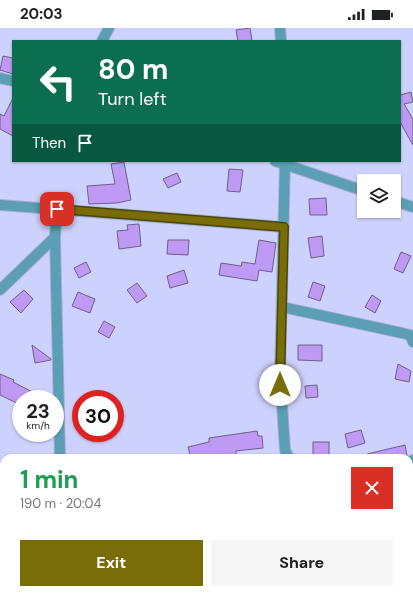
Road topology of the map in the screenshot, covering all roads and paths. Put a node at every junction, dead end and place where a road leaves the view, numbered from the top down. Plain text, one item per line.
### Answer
1 (109, 28) edge
2 (280, 28) edge
3 (103, 40) edge
4 (280, 40) edge
5 (0, 78) edge
6 (12, 82) edge
7 (281, 162) edge
8 (357, 189) edge
9 (0, 205) edge
10 (57, 209) junction
11 (284, 227) junction
12 (54, 237) junction
13 (0, 290) edge
14 (282, 307) junction
15 (413, 342) edge
16 (60, 454) edge
17 (287, 454) edge

1 - 3 street
2 - 4 street
5 - 6 street
7 - 8 street
7 - 11 street
9 - 10 street
10 - 11 street
10 - 12 street
11 - 14 street
12 - 13 street
12 - 16 street
14 - 15 street
14 - 17 street

